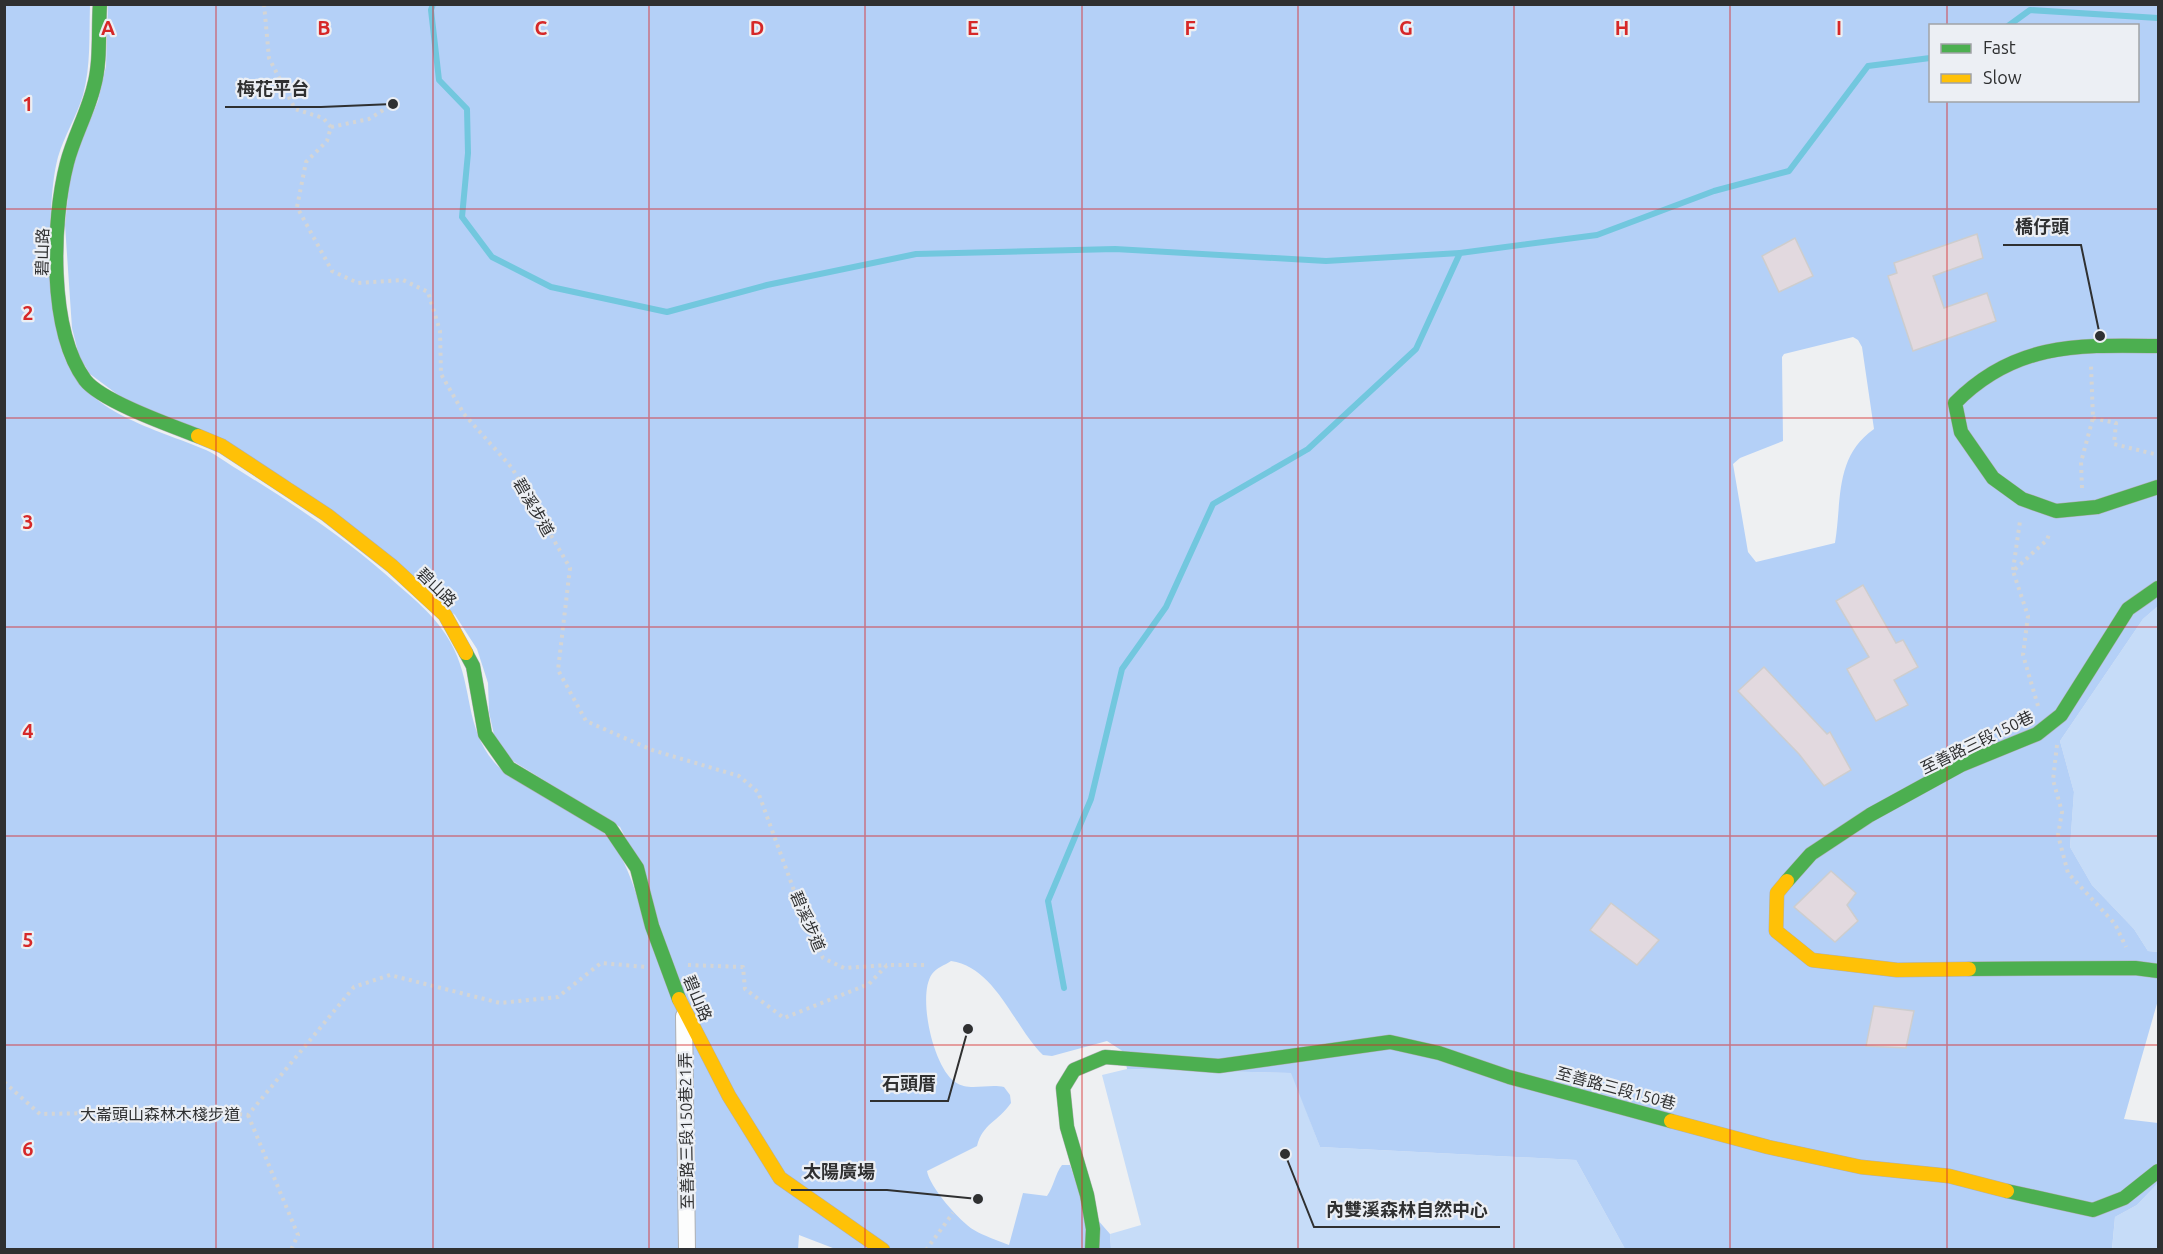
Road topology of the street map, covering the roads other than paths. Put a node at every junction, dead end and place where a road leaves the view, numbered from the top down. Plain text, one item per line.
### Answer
1 (100, 4) edge
2 (2158, 346) edge
3 (2158, 487) edge
4 (2158, 588) edge
5 (2158, 971) edge
6 (684, 1013) junction
7 (2158, 1171) edge
8 (687, 1250) edge
9 (883, 1250) edge
10 (1092, 1250) edge

1 - 6 street, 碧山路
2 - 3 street
4 - 5 street, 至善路三段150巷
6 - 8 street, 至善路三段150巷21弄
6 - 9 street, 碧山路
7 - 10 street, 至善路三段150巷

